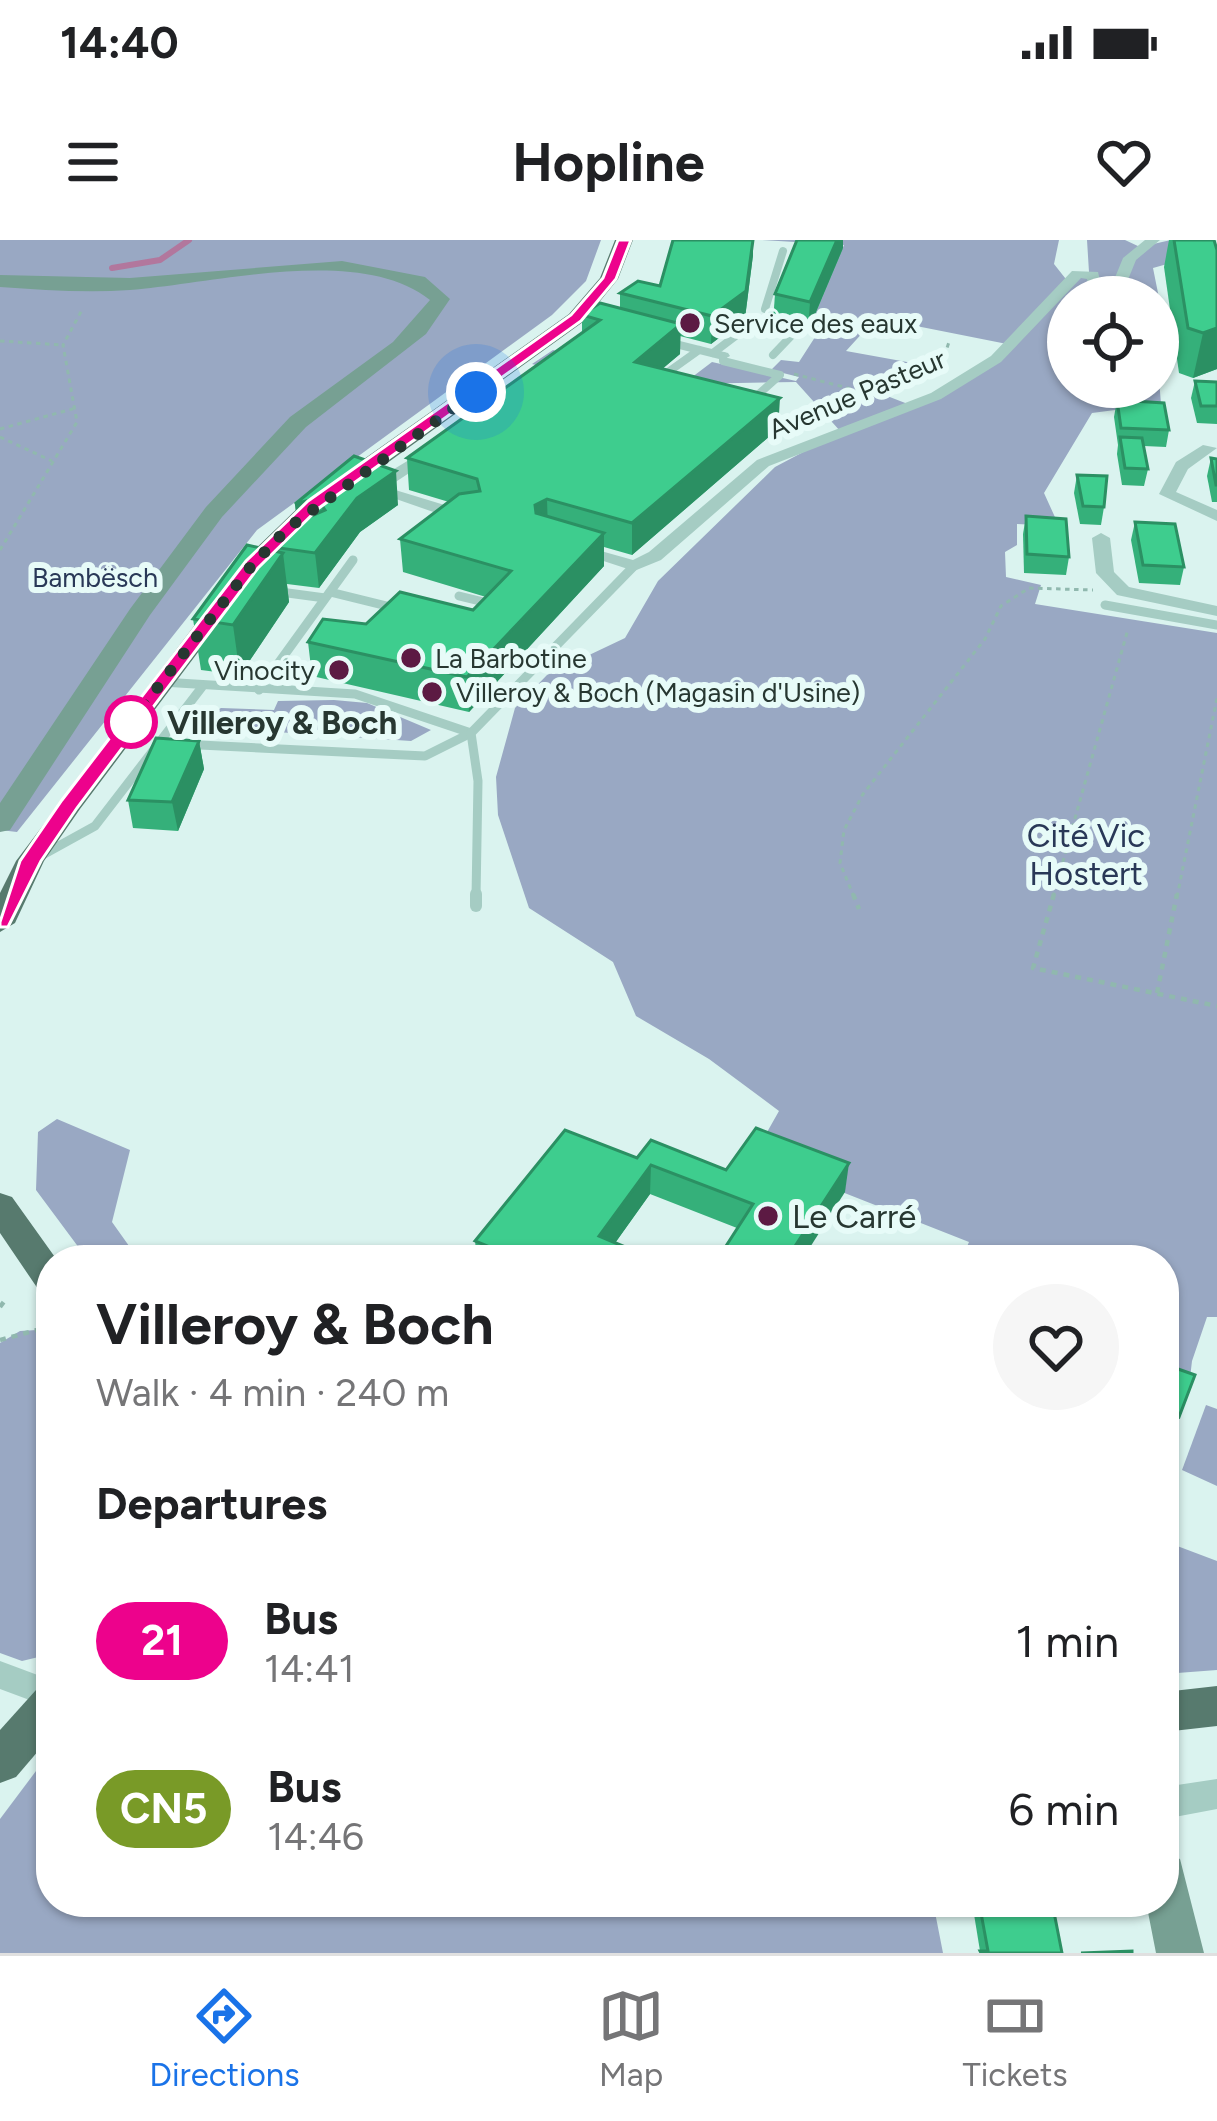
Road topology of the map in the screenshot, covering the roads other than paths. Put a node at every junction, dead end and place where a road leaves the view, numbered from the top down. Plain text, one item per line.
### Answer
1 (624, 240) edge
2 (1153, 240) edge
3 (783, 251) dead end
4 (1123, 276) edge
5 (0, 281) edge
6 (1047, 305) edge
7 (765, 309) dead end
8 (632, 333) edge
9 (712, 353) junction
10 (773, 355) dead end
11 (772, 368) road end
12 (664, 375) edge
13 (740, 388) edge
14 (760, 393) junction
15 (744, 406) edge
16 (444, 444) edge
17 (1209, 448) dead end
18 (1217, 516) edge
19 (471, 519) edge
20 (1101, 538) dead end
21 (565, 546) edge
22 (352, 560) dead end
23 (634, 566) junction
24 (279, 576) edge
25 (328, 595) junction
26 (459, 596) dead end
27 (1105, 605) dead end
28 (1217, 611) edge
29 (421, 614) edge
30 (477, 614) edge
31 (1217, 625) edge
32 (161, 682) junction
33 (202, 687) junction
34 (259, 690) junction
35 (471, 733) junction
36 (200, 746) edge
37 (0, 824) edge
38 (30, 861) junction
39 (476, 906) dead end
40 (0, 923) edge
41 (0, 1206) edge
42 (36, 1258) edge
43 (0, 1675) edge
44 (36, 1688) edge
45 (1217, 1706) edge
46 (1179, 1710) edge
47 (36, 1721) edge
48 (0, 1762) edge
49 (1217, 1794) edge
50 (1179, 1800) edge
51 (1173, 1917) edge
52 (1180, 1953) edge

1 - 32 main road
2 - 4 street
3 - 7 lane
5 - 37 main road
6 - 23 street, Avenue Pasteur
8 - 9 street
9 - 10 lane
9 - 11 lane
9 - 12 lane
9 - 14 lane
13 - 14 lane
14 - 15 lane
16 - 19 street
17 - 18 street
20 - 28 street
21 - 23 street
22 - 25 lane
23 - 35 lane
24 - 25 lane
25 - 29 lane
25 - 34 lane
26 - 30 lane
27 - 31 lane
32 - 33 lane
32 - 38 main road
33 - 34 lane
33 - 38 lane
34 - 35 lane
35 - 36 lane
35 - 39 lane
38 - 40 main road
41 - 42 main road
43 - 44 street
45 - 46 main road
47 - 48 main road
49 - 50 street
51 - 52 main road

